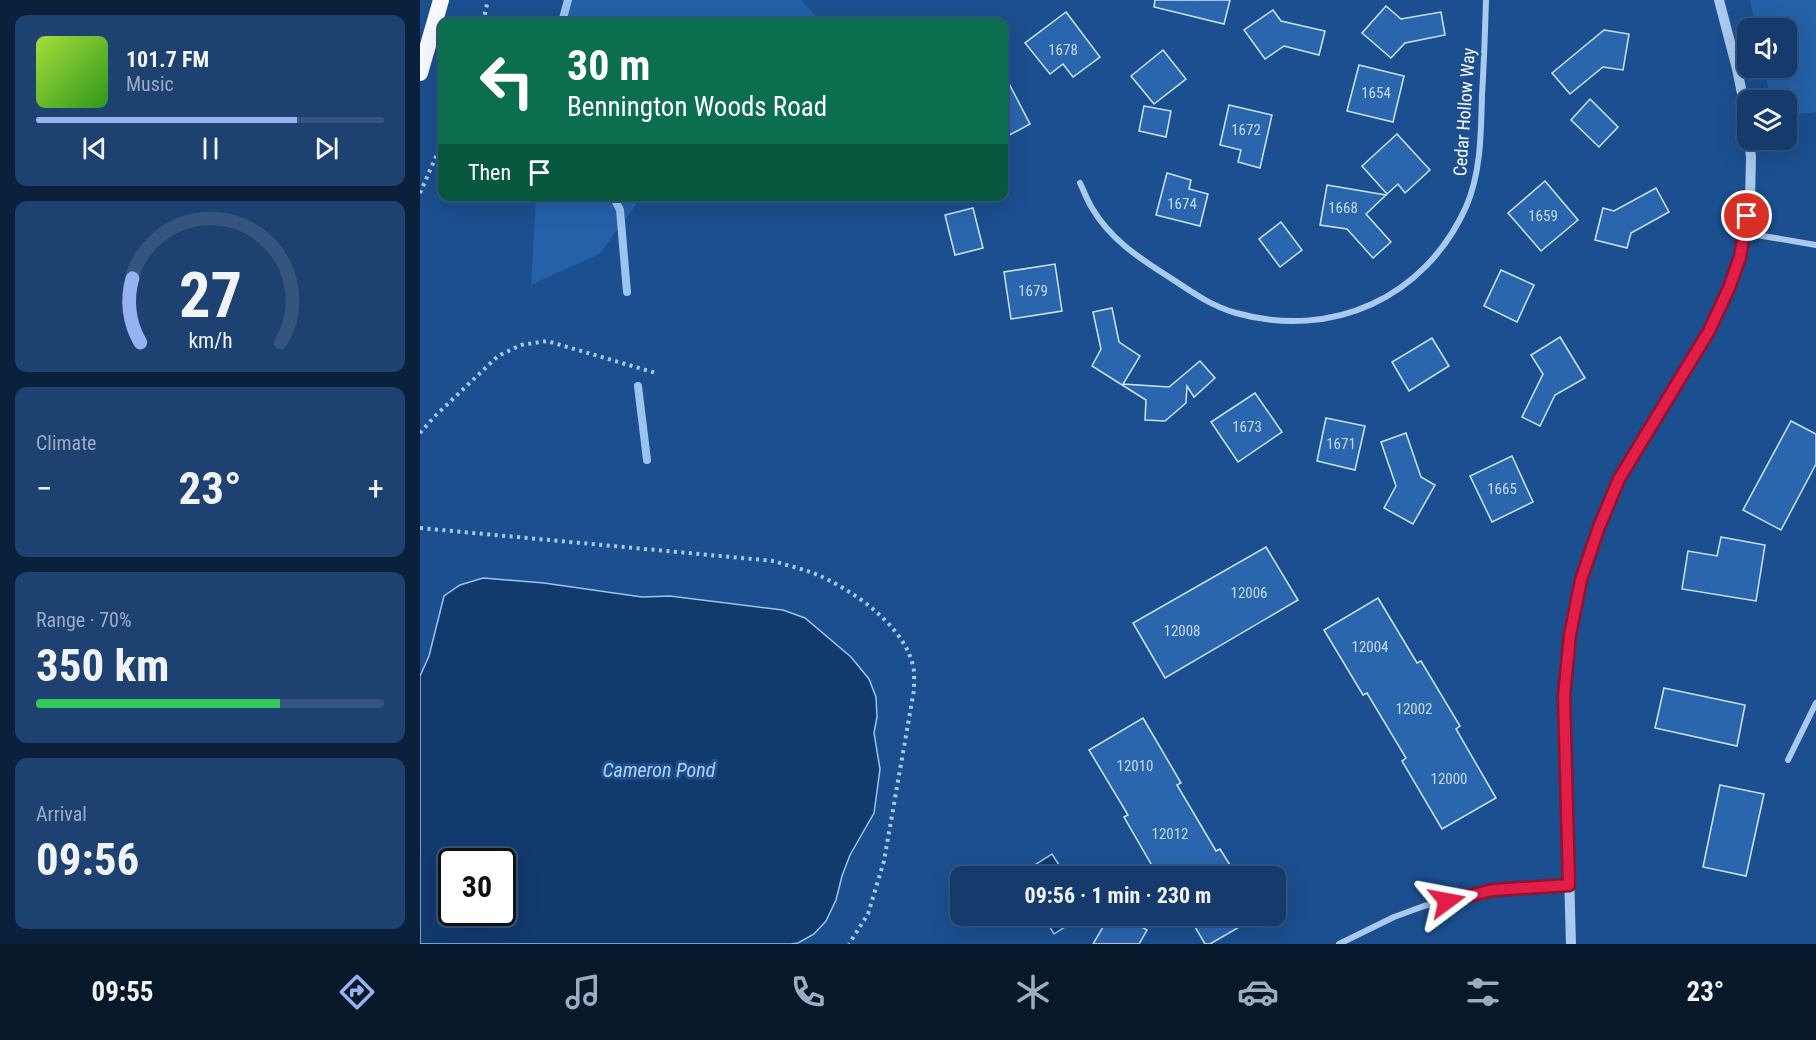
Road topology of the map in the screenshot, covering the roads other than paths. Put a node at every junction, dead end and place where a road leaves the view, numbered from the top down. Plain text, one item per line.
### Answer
1 (441, 0) edge
2 (1486, 0) edge
3 (1719, 0) edge
4 (420, 73) edge
5 (1741, 90) edge
6 (1750, 150) edge
7 (1080, 183) dead end
8 (1745, 233) junction
9 (1816, 246) edge
10 (1816, 703) edge
11 (1788, 760) dead end
12 (1569, 885) junction
13 (1339, 944) edge
14 (1571, 944) edge

1 - 4 highway
2 - 7 street, Cedar Hollow Way
3 - 5 street
6 - 8 street
8 - 9 street
8 - 12 street
10 - 11 street
12 - 13 street
12 - 14 street

